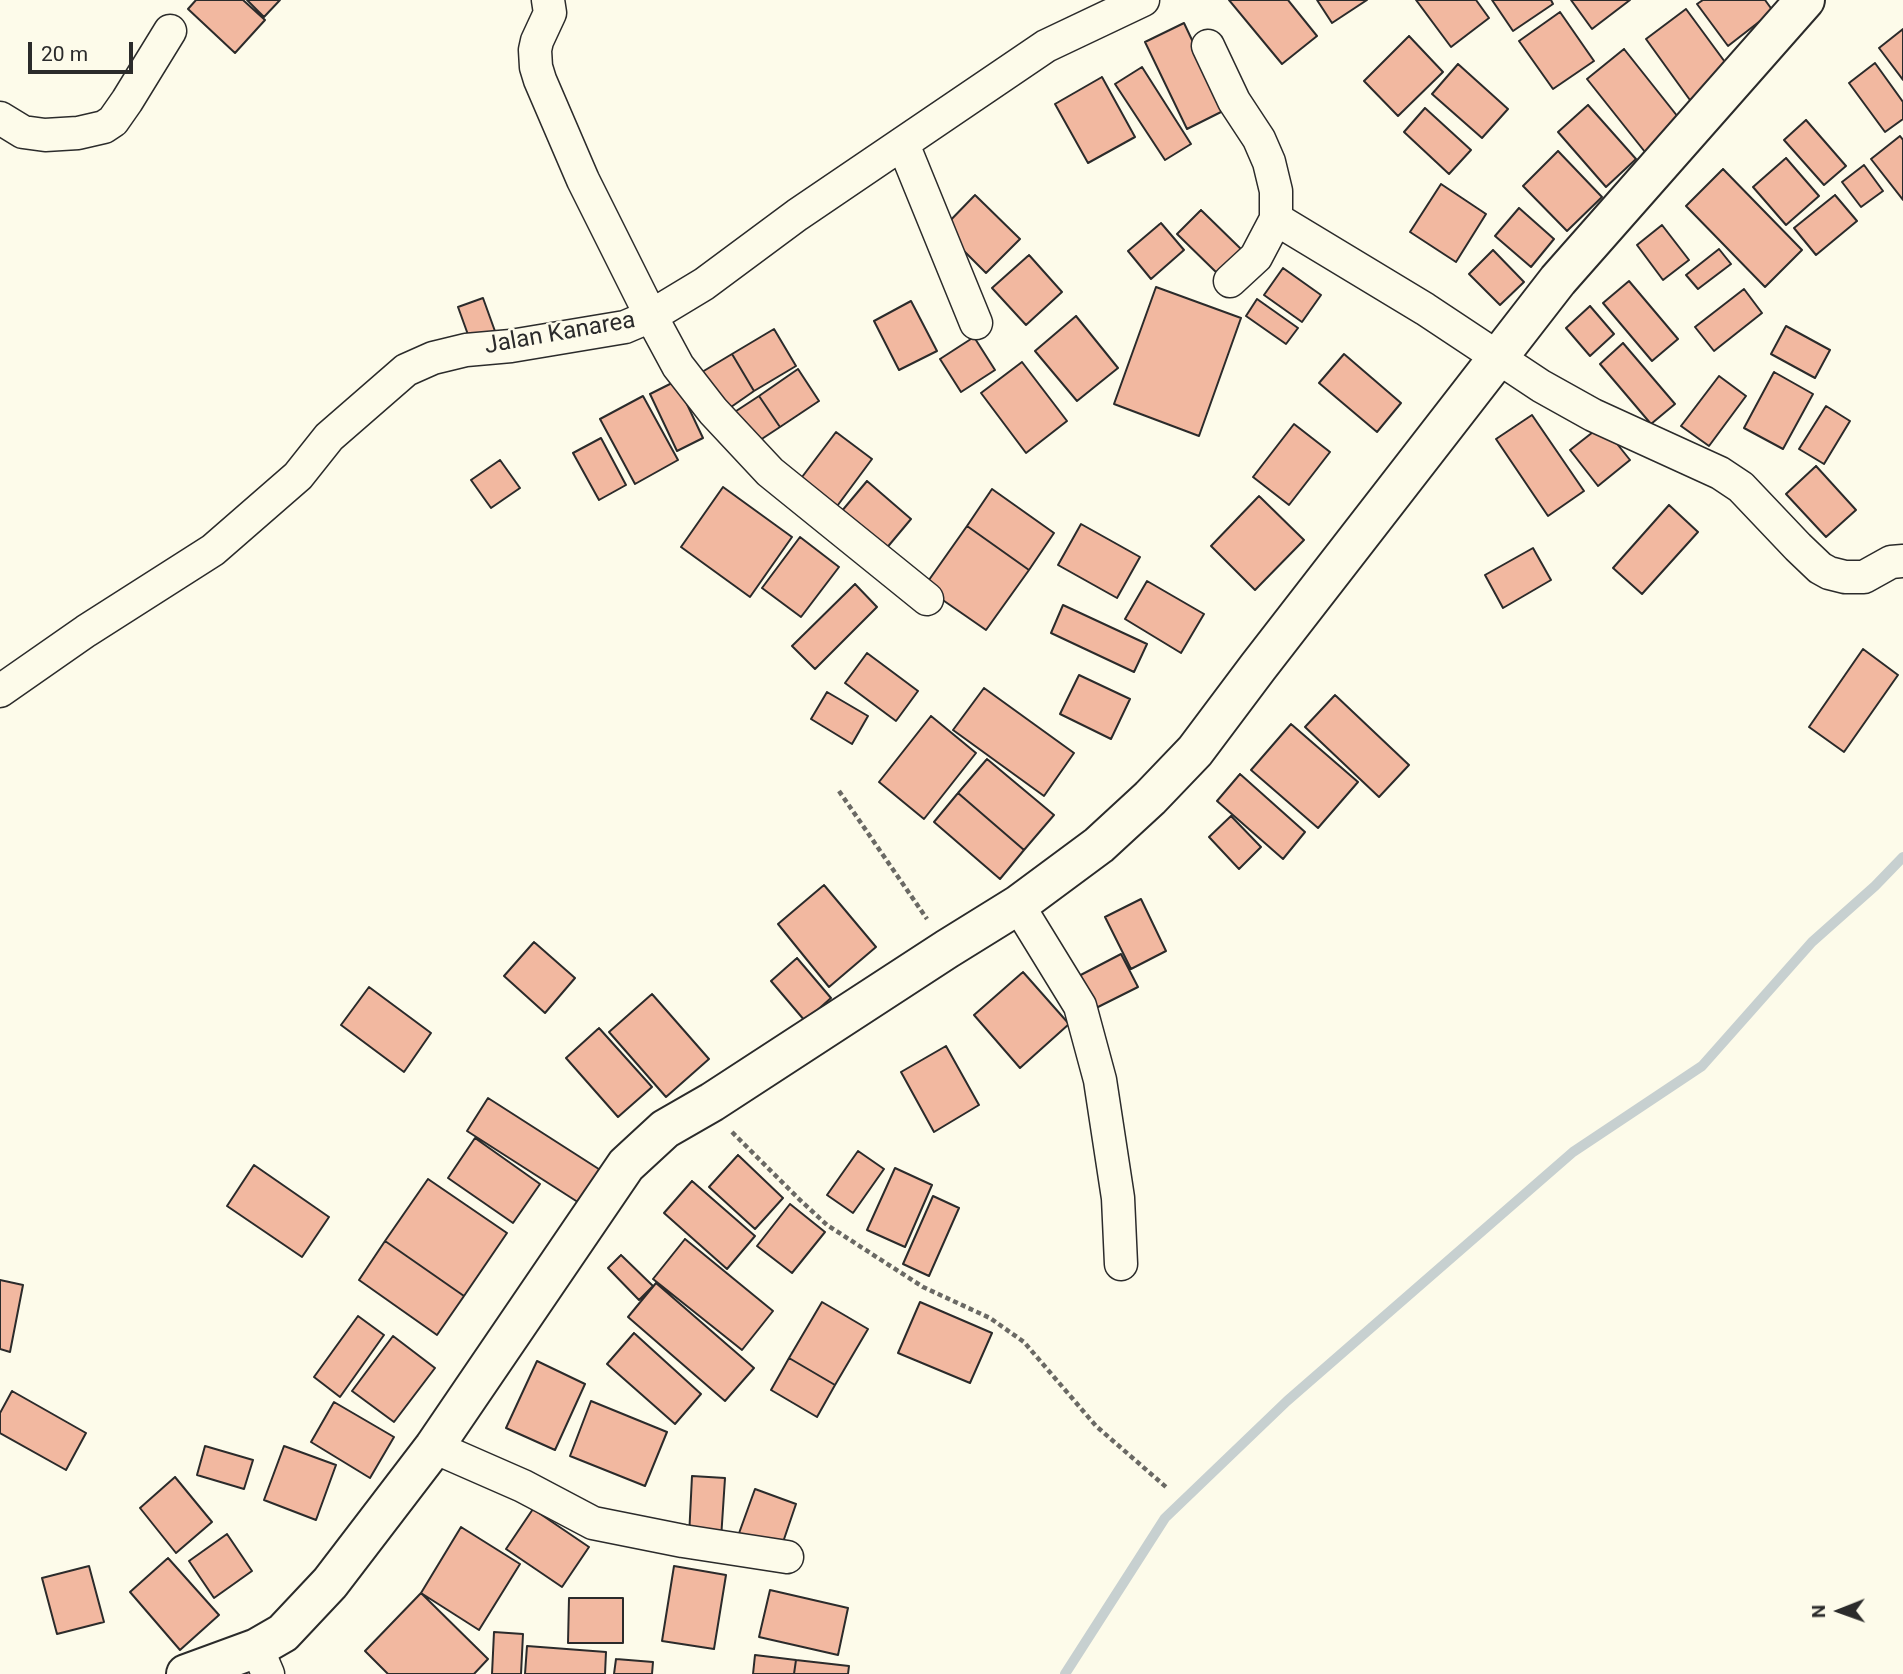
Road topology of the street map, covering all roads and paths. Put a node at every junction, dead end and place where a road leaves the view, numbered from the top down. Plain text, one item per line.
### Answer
1 (548, 0) edge
2 (1143, 0) edge
3 (1804, 0) edge
4 (170, 31) dead end
5 (1208, 46) dead end
6 (0, 118) edge
7 (903, 144) junction
8 (1276, 219) junction
9 (1230, 281) dead end
10 (651, 316) junction
11 (976, 323) dead end
12 (1496, 358) junction
13 (1903, 561) edge
14 (928, 599) dead end
15 (0, 691) edge
16 (839, 791) dead end
17 (1018, 905) junction
18 (947, 949) junction
19 (712, 1102) junction
20 (1121, 1264) dead end
21 (434, 1447) junction
22 (1166, 1487) dead end
23 (788, 1557) dead end
24 (262, 1661) edge
25 (186, 1674) edge

1 - 10 street
2 - 7 street, Jalan Kanarea
3 - 12 street
4 - 6 street
5 - 8 street
7 - 10 street, Jalan Kanarea
7 - 11 street
8 - 9 street
8 - 12 street
10 - 14 street
10 - 15 street, Jalan Kanarea
12 - 13 street
12 - 17 street
16 - 18 path
17 - 18 street
17 - 20 street
18 - 19 street
19 - 21 street
19 - 22 path
21 - 23 street
21 - 24 street
24 - 25 street

